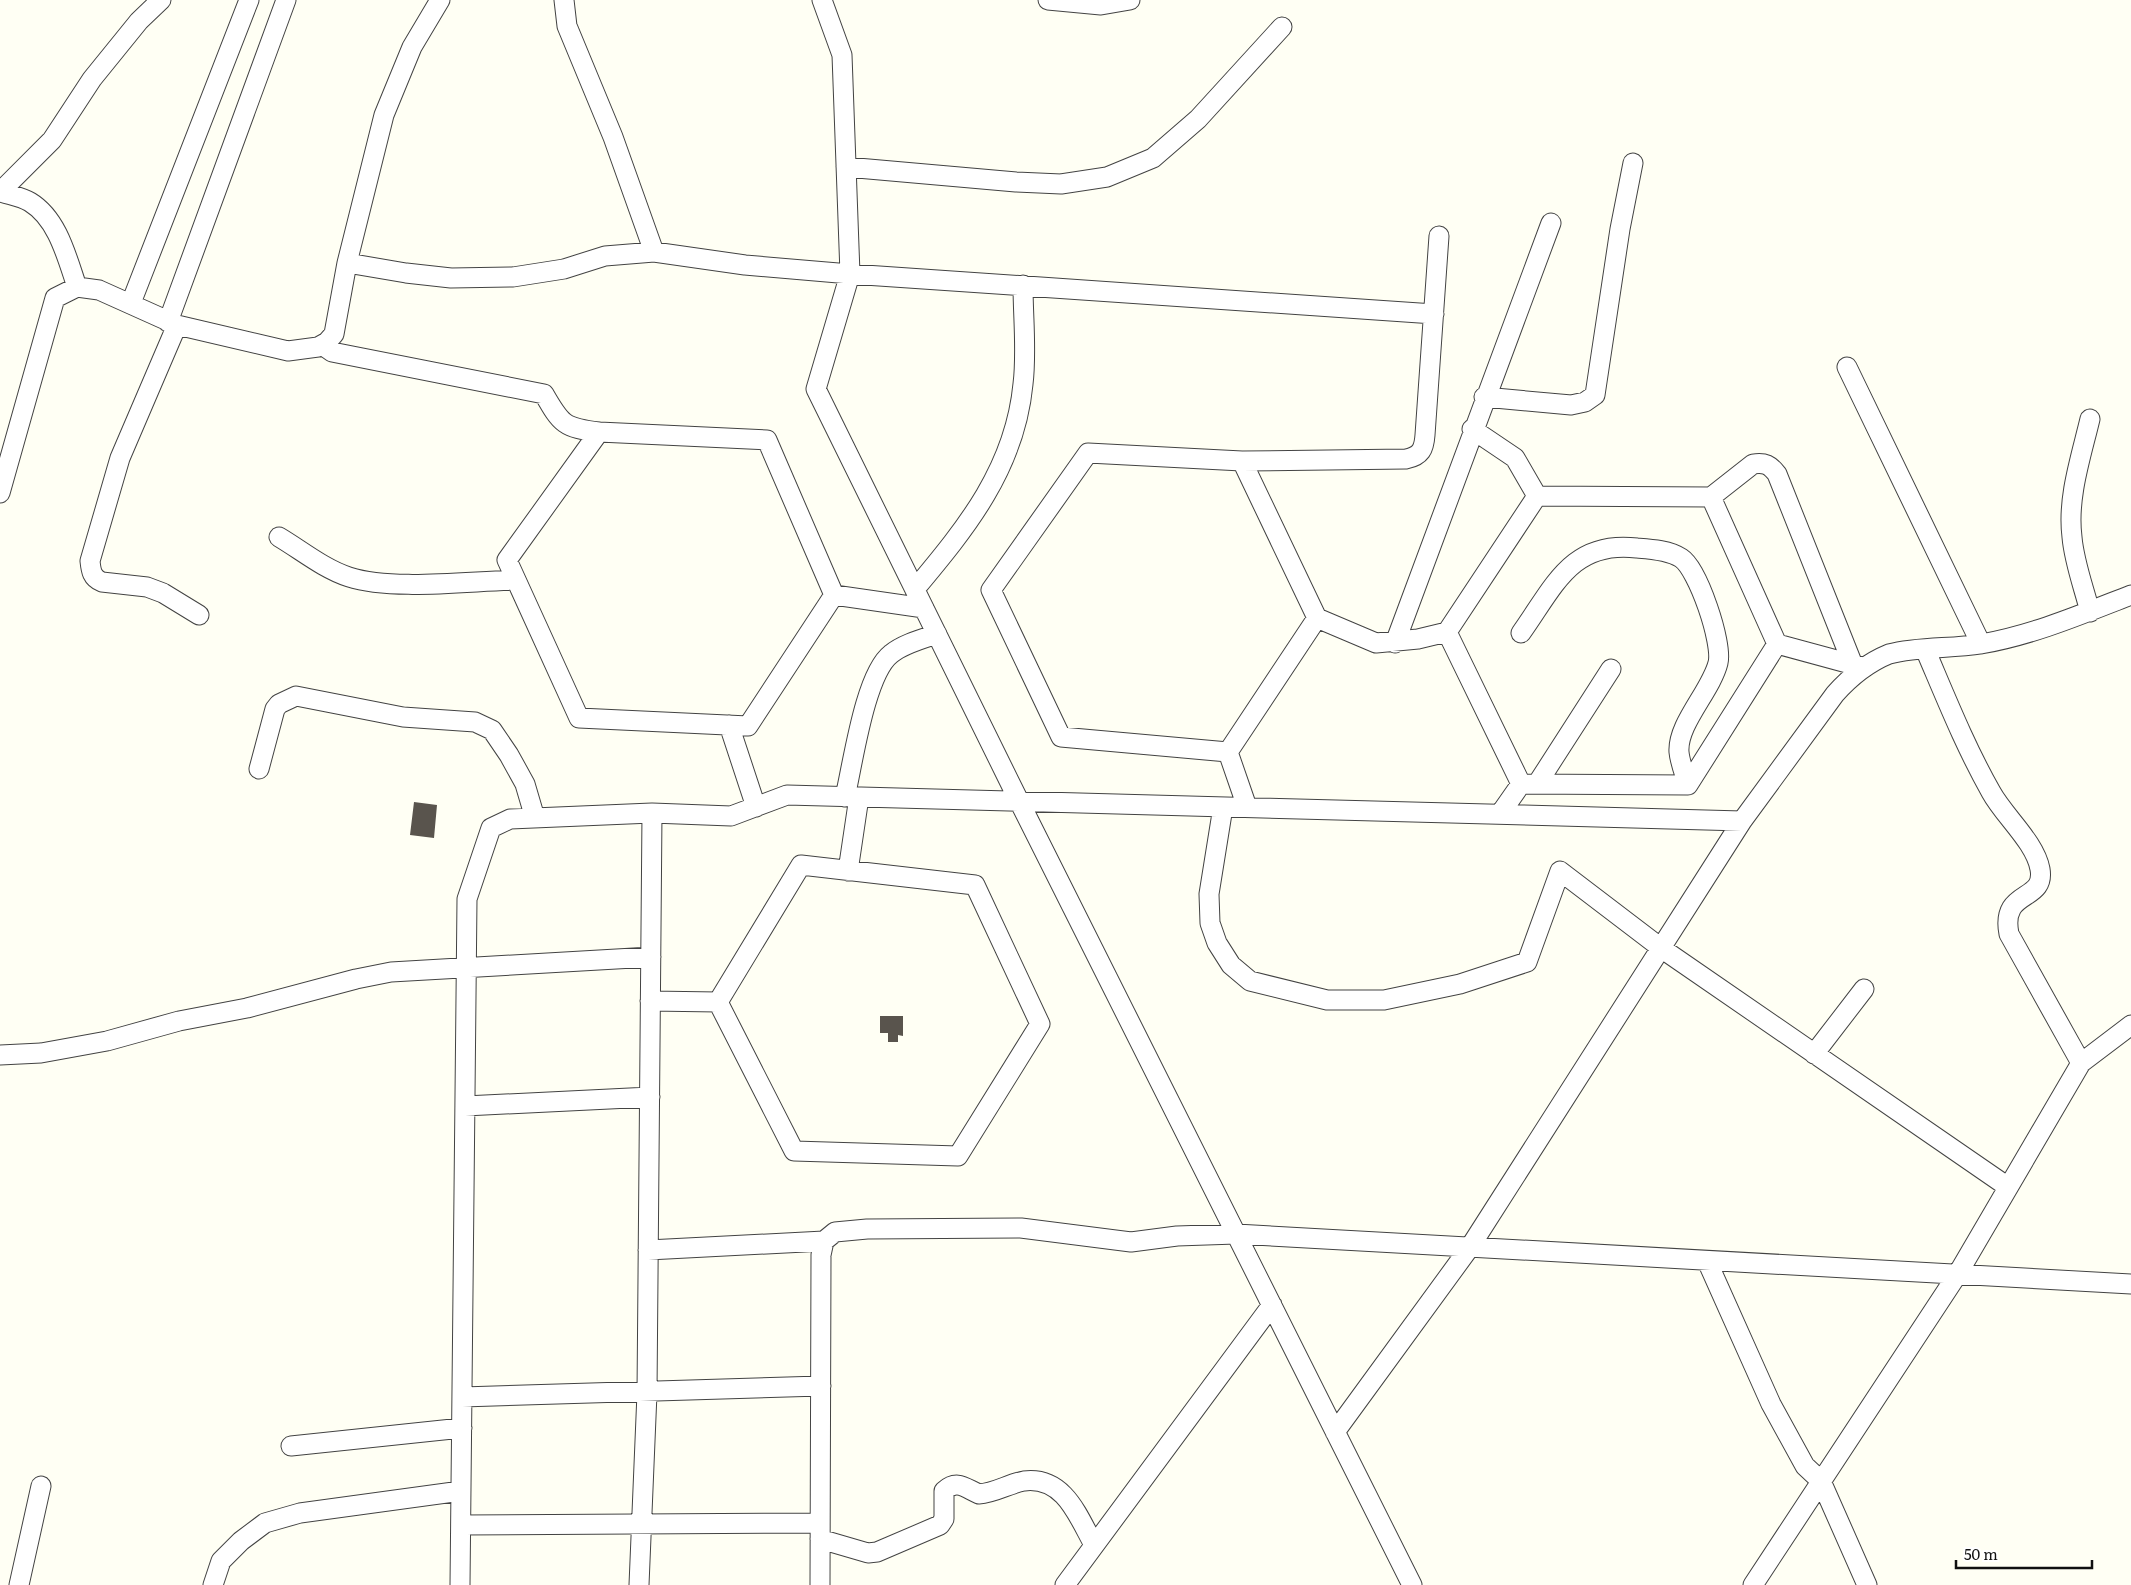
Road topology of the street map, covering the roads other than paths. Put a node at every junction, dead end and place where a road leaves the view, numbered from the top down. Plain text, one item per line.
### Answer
1 (161, 0) edge
2 (250, 0) edge
3 (286, 0) edge
4 (440, 0) edge
5 (564, 0) edge
6 (822, 0) edge
7 (1048, 0) edge
8 (1130, 0) edge
9 (1282, 27) dead end
10 (1633, 163) dead end
11 (846, 167) junction
12 (0, 192) edge
13 (1550, 222) dead end
14 (1439, 236) dead end
15 (654, 252) junction
16 (347, 263) junction
17 (850, 274) junction
18 (1023, 285) junction
19 (77, 287) junction
20 (131, 303) junction
21 (1434, 314) junction
22 (172, 323) junction
23 (322, 345) junction
24 (1847, 367) dead end
25 (1484, 397) junction
26 (2090, 419) dead end
27 (1472, 429) junction
28 (599, 432) junction
29 (1242, 461) junction
30 (0, 493) edge
31 (1537, 496) junction
32 (1711, 497) junction
33 (279, 537) dead end
34 (516, 580) junction
35 (915, 589) junction
36 (834, 595) junction
37 (2131, 595) edge
38 (924, 608) junction
39 (2090, 612) junction
40 (199, 615) dead end
41 (1317, 618) junction
42 (1447, 632) junction
43 (1520, 633) dead end
44 (937, 634) junction
45 (1394, 642) junction
46 (1777, 644) junction
47 (1981, 644) junction
48 (1925, 649) junction
49 (1858, 666) junction
50 (1611, 669) dead end
51 (729, 725) junction
52 (1228, 752) junction
53 (259, 770) dead end
54 (1529, 784) junction
55 (1688, 785) junction
56 (852, 797) junction
57 (1019, 801) junction
58 (756, 807) junction
59 (1222, 807) junction
60 (1247, 808) junction
61 (652, 813) junction
62 (1500, 814) junction
63 (535, 818) junction
64 (1742, 821) junction
65 (848, 871) junction
66 (1661, 948) junction
67 (651, 957) junction
68 (467, 966) junction
69 (1864, 989) dead end
70 (650, 1001) junction
71 (718, 1002) junction
72 (2131, 1025) edge
73 (2110, 1040) junction
74 (2131, 1044) edge
75 (1814, 1054) junction
76 (0, 1055) edge
77 (2081, 1062) junction
78 (650, 1097) junction
79 (465, 1106) junction
80 (2008, 1187) junction
81 (1236, 1234) junction
82 (824, 1241) junction
83 (1470, 1247) junction
84 (648, 1250) junction
85 (1707, 1260) junction
86 (1957, 1275) junction
87 (2131, 1284) edge
88 (1272, 1305) junction
89 (821, 1386) junction
90 (647, 1393) junction
91 (462, 1397) junction
92 (462, 1428) junction
93 (1335, 1432) junction
94 (291, 1446) dead end
95 (1821, 1481) junction
96 (42, 1486) dead end
97 (461, 1491) junction
98 (462, 1525) junction
99 (641, 1525) junction
100 (820, 1531) junction
101 (1094, 1544) junction
102 (19, 1585) edge
103 (213, 1585) edge
104 (460, 1585) edge
105 (639, 1585) edge
106 (820, 1585) edge
107 (1065, 1585) edge
108 (1412, 1585) edge
109 (1752, 1585) edge
110 (1867, 1585) edge

1 - 12 street
2 - 20 street
3 - 22 street
4 - 16 street
5 - 15 street
6 - 11 street
7 - 8 street
9 - 11 street
10 - 25 street
11 - 17 street
12 - 19 street
13 - 25 street
14 - 21 street
15 - 16 street
15 - 17 street
16 - 23 street
17 - 18 street
17 - 35 street
18 - 21 street
18 - 35 street
19 - 20 street
19 - 30 street
20 - 22 street
21 - 29 street
22 - 23 street
22 - 40 street
23 - 28 street
24 - 47 street
25 - 27 street
26 - 39 street
27 - 31 street
27 - 45 street
28 - 34 street
28 - 36 street
29 - 41 street
29 - 52 street
31 - 32 street
31 - 42 street
32 - 46 street
32 - 49 street
33 - 34 street
34 - 51 street
35 - 38 street
36 - 38 street
36 - 51 street
37 - 39 street
38 - 44 street
39 - 47 street
41 - 45 street
41 - 52 street
42 - 45 street
42 - 54 street
43 - 55 street
44 - 56 street
44 - 57 street
46 - 49 street
46 - 55 street
47 - 48 street
48 - 49 street
48 - 77 street
49 - 64 street
50 - 54 street
51 - 58 street
52 - 60 street
53 - 63 street
54 - 55 street
54 - 62 street
56 - 57 street
56 - 58 street
56 - 65 street
57 - 59 street
57 - 81 street
58 - 61 street
59 - 60 street
59 - 66 street
60 - 62 street
61 - 63 street
61 - 67 street
62 - 64 street
63 - 68 street
64 - 66 street
65 - 71 street
65 - 71 street
66 - 75 street
66 - 83 street
67 - 68 street
67 - 70 street
68 - 76 street
68 - 79 street
69 - 75 street
70 - 71 street
70 - 78 street
72 - 73 street
73 - 74 street
73 - 77 street
75 - 80 street
77 - 80 street
78 - 79 street
78 - 84 street
79 - 91 street
80 - 86 street
81 - 82 street
81 - 83 street
81 - 88 street
82 - 84 street
82 - 89 street
83 - 85 street
83 - 93 street
84 - 90 street
85 - 86 street
85 - 95 street
86 - 87 street
86 - 95 street
88 - 93 street
88 - 101 street
89 - 90 street
89 - 100 street
90 - 91 street
90 - 99 street
91 - 92 street
92 - 94 street
92 - 97 street
93 - 108 street
95 - 109 street
95 - 110 street
96 - 102 street
97 - 98 street
97 - 103 street
98 - 99 street
98 - 104 street
99 - 100 street
99 - 105 street
100 - 101 street
100 - 106 street
101 - 107 street

